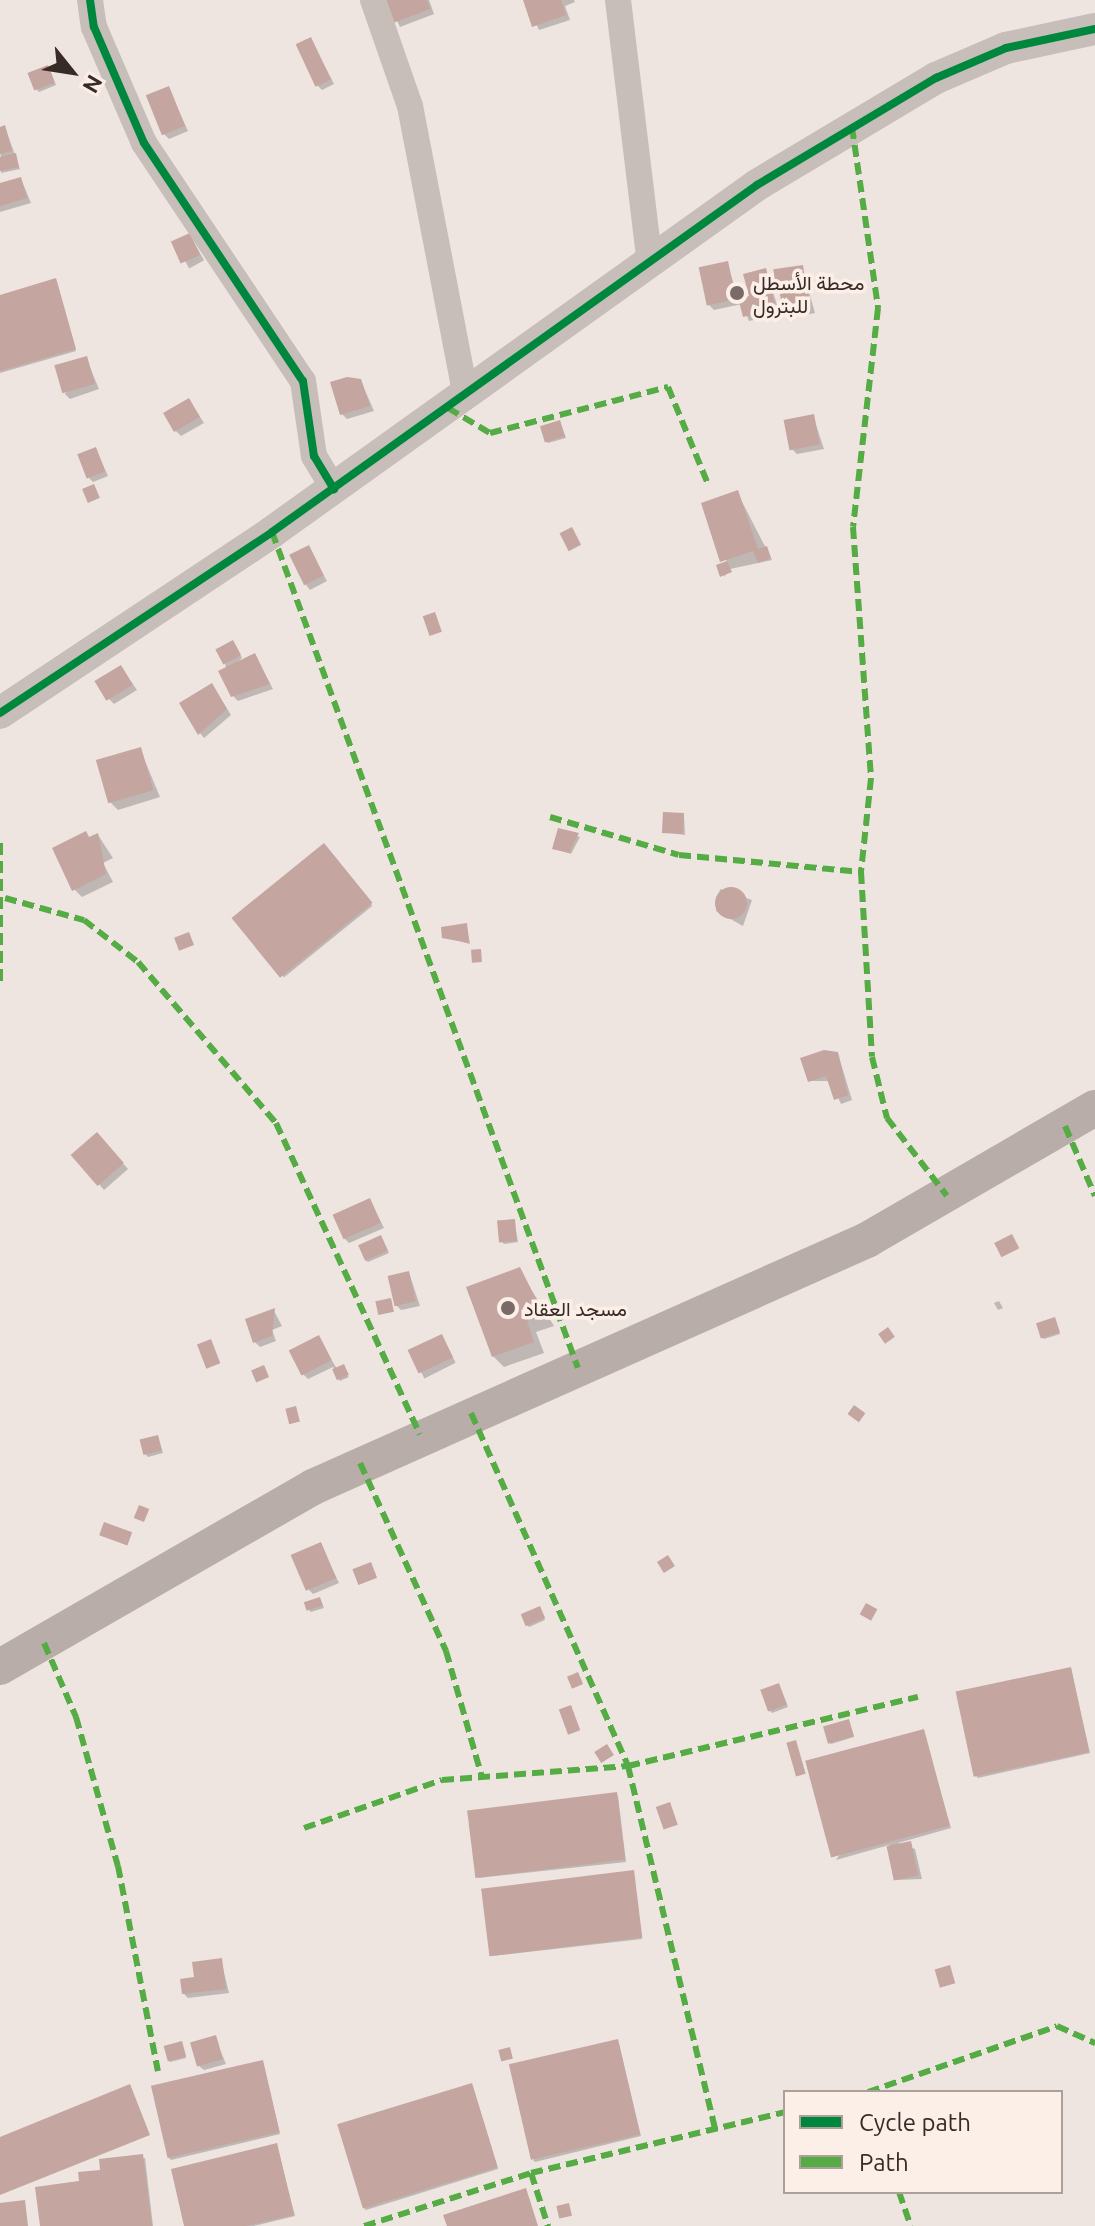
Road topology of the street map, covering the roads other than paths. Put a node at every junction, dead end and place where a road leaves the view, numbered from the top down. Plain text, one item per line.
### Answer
1 (90, 0) edge
2 (373, 0) edge
3 (618, 0) edge
4 (1095, 29) edge
5 (649, 256) junction
6 (466, 396) junction
7 (334, 489) junction
8 (0, 713) edge
9 (1095, 1108) edge
10 (0, 1667) edge

1 - 7 street
2 - 6 street
3 - 5 street
4 - 5 street
5 - 6 street
6 - 7 street
7 - 8 street
9 - 10 main road

